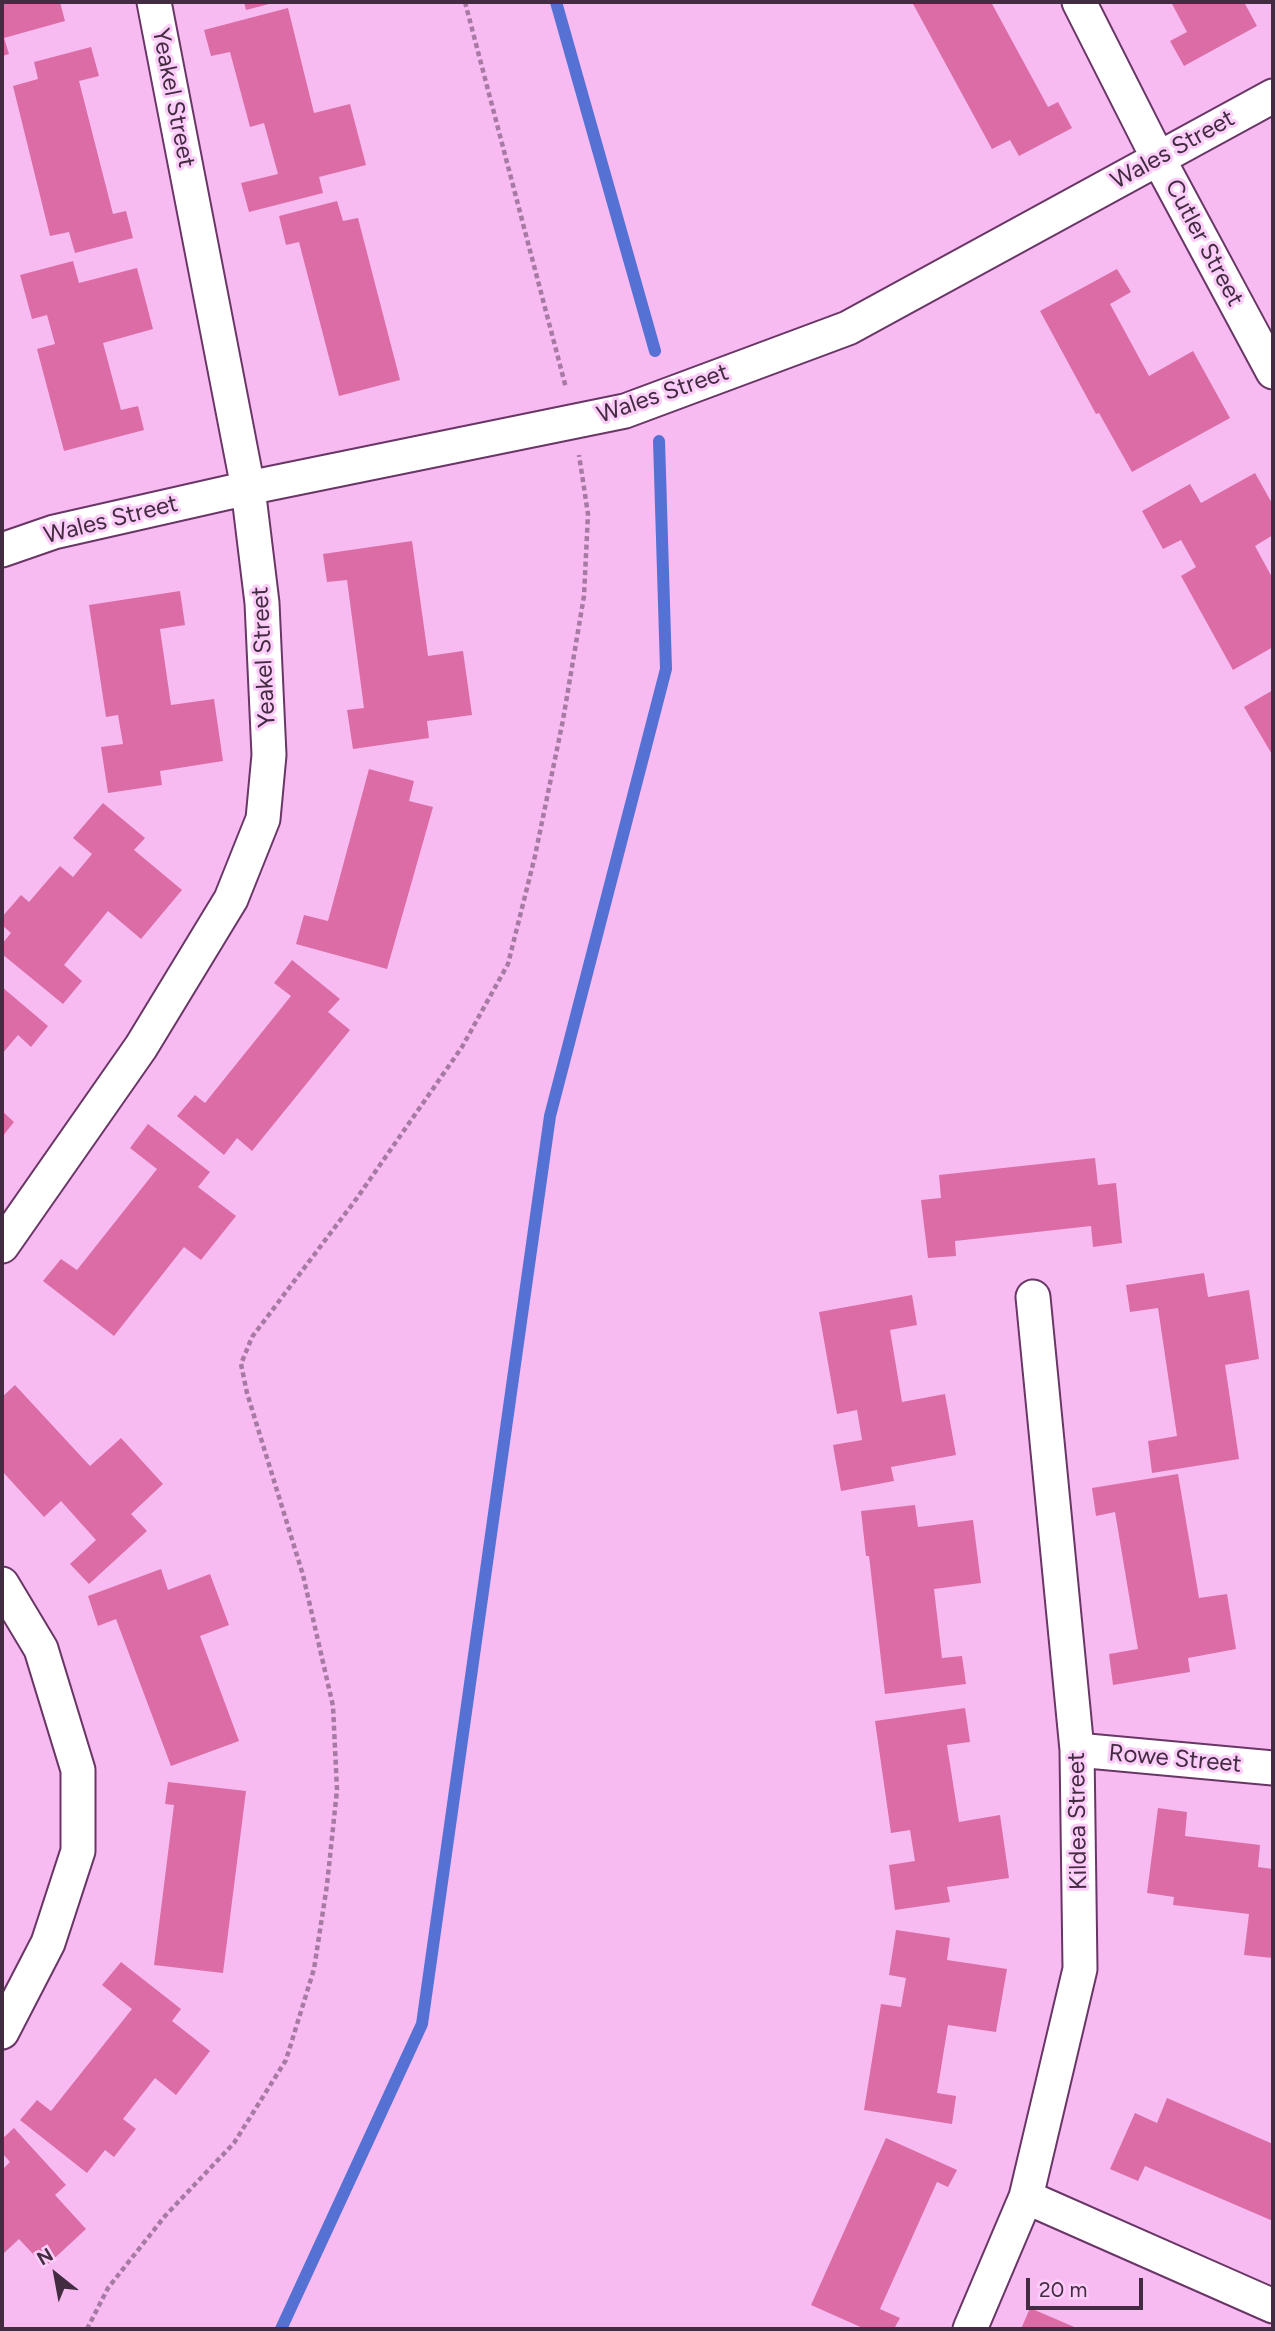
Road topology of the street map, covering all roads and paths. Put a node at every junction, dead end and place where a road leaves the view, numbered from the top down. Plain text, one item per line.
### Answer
1 (154, 2) edge
2 (464, 2) edge
3 (1080, 2) edge
4 (1273, 96) edge
5 (1158, 158) junction
6 (1273, 372) edge
7 (575, 422) junction
8 (248, 488) junction
9 (2, 550) edge
10 (2, 1247) edge
11 (1033, 1297) dead end
12 (2, 1584) edge
13 (1077, 1750) junction
14 (1273, 1768) edge
15 (2, 2032) edge
16 (1026, 2197) junction
17 (1273, 2306) edge
18 (88, 2329) edge
19 (970, 2329) edge

1 - 8 street, Yeakel Street
2 - 7 path
3 - 5 street, Cutler Street
4 - 5 street, Wales Street
5 - 6 street, Cutler Street
5 - 7 street, Wales Street
7 - 8 street, Wales Street
7 - 18 path
8 - 9 street, Wales Street
8 - 10 street, Yeakel Street
11 - 13 street, Kildea Street
12 - 15 street
13 - 14 street, Rowe Street
13 - 16 street, Kildea Street
16 - 17 street
16 - 19 street, Kildea Street

